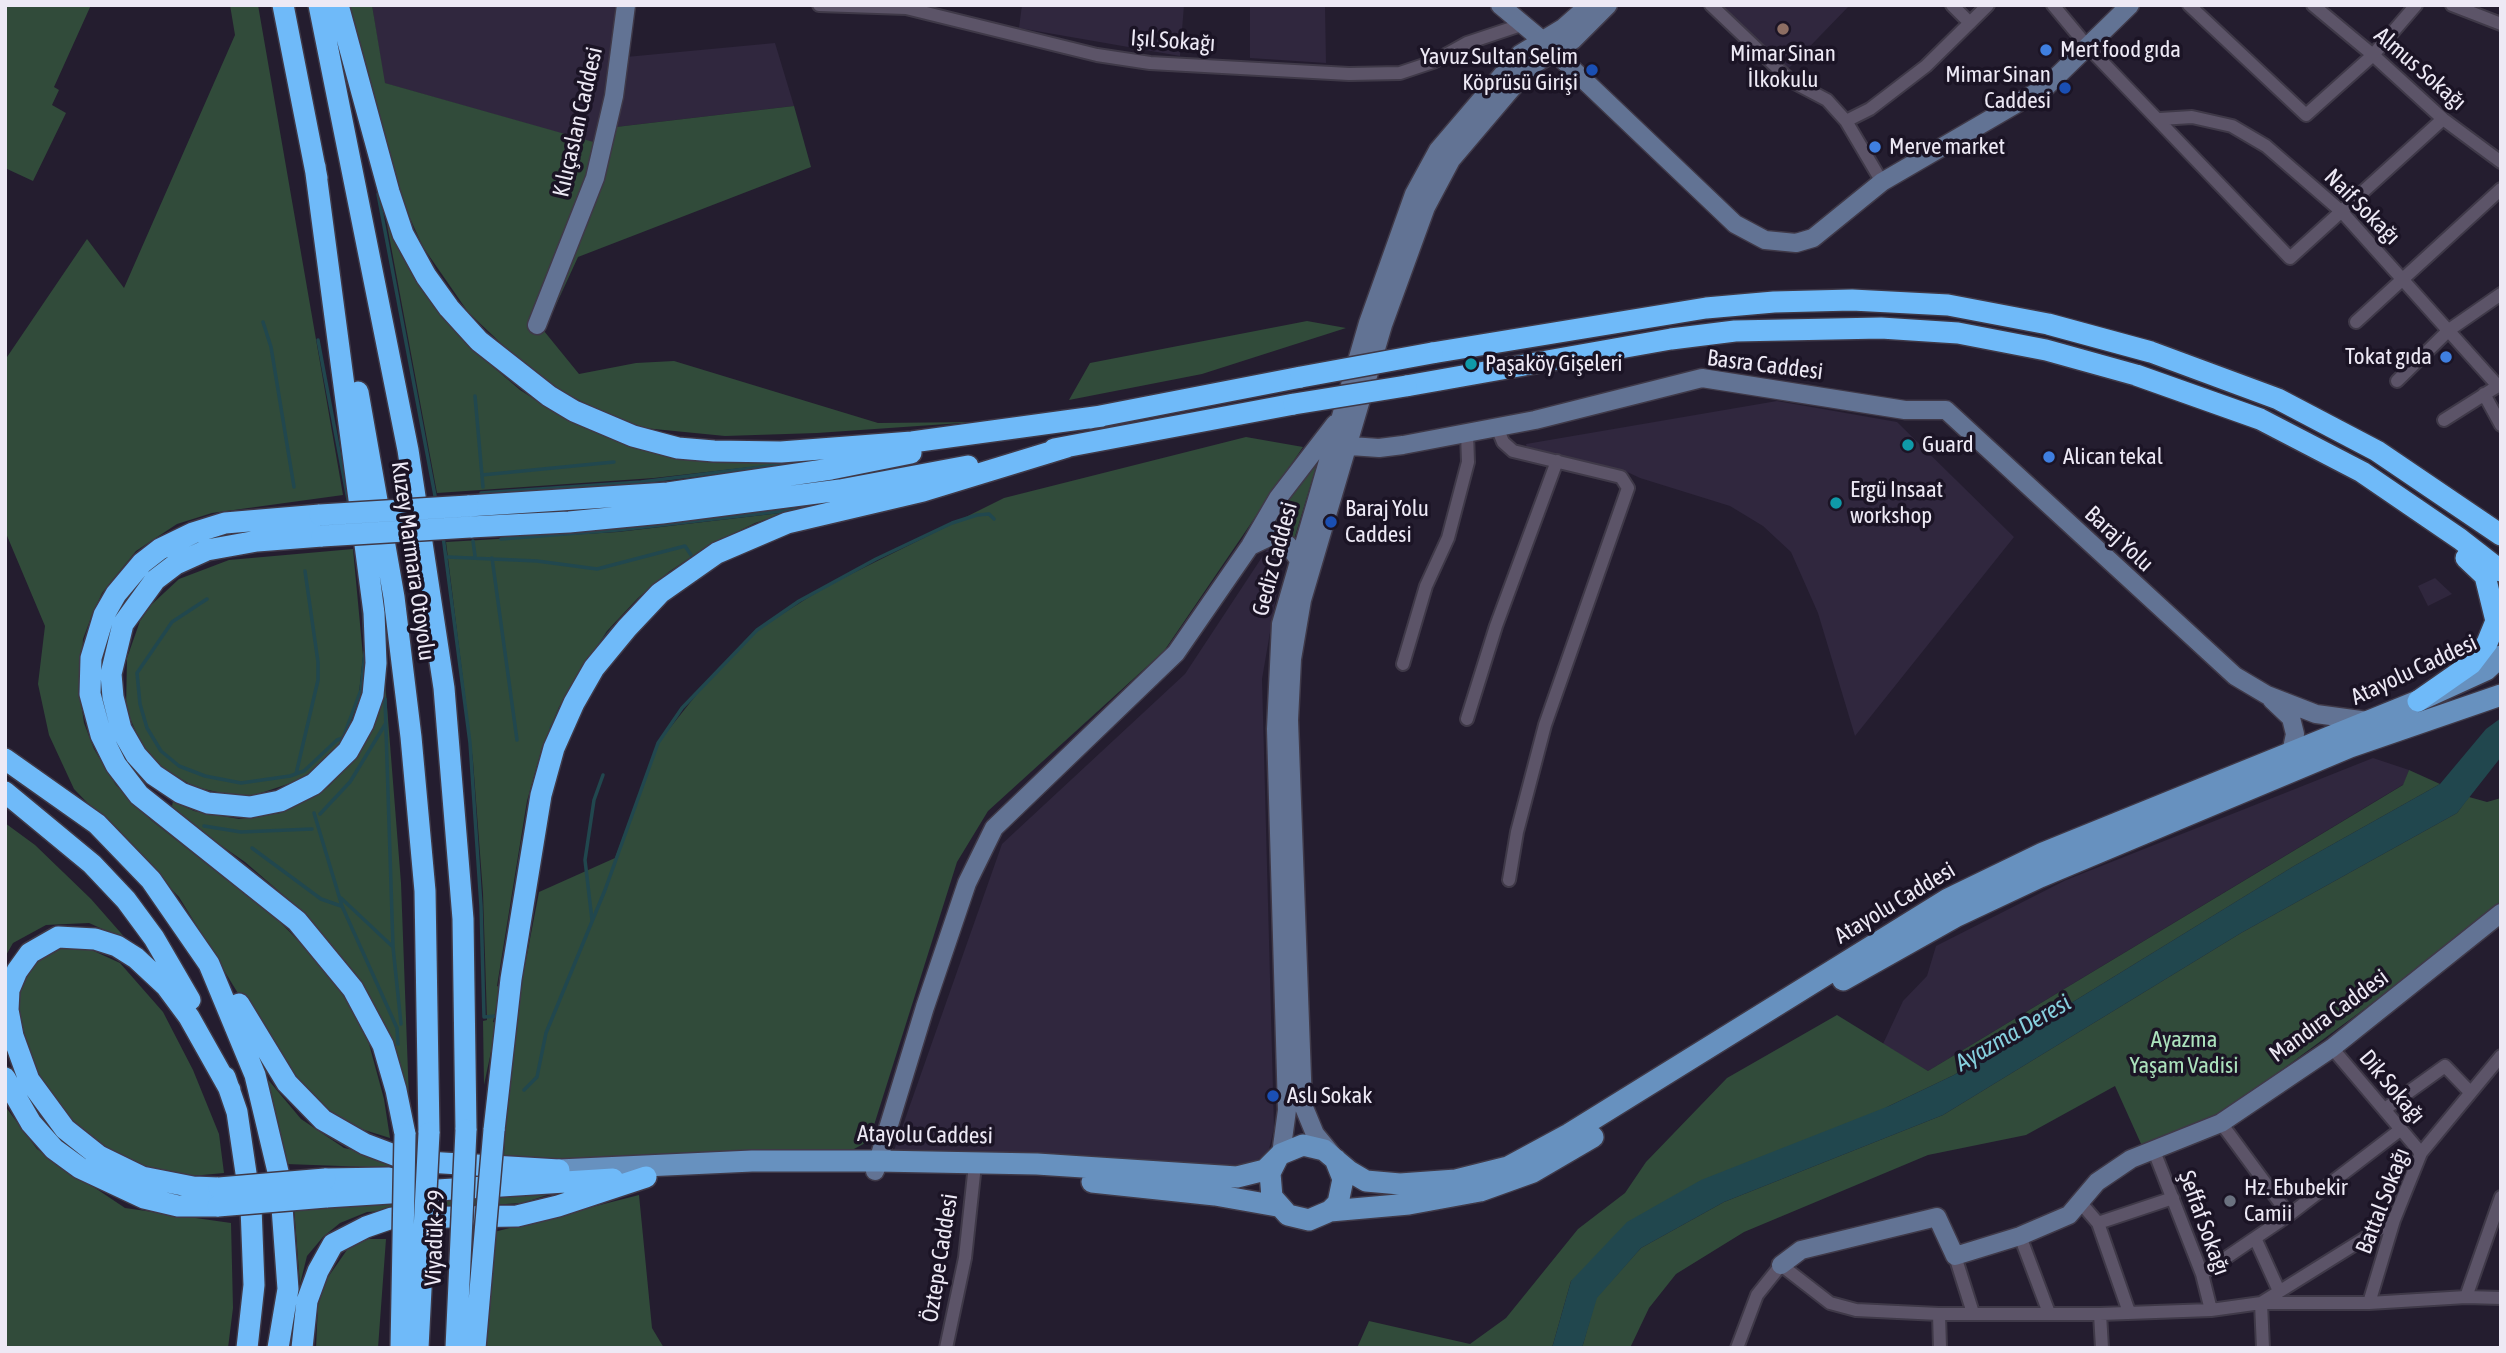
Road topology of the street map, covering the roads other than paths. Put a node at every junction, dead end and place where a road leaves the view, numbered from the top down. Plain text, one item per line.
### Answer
1 (283, 5) edge
2 (320, 5) edge
3 (338, 5) edge
4 (626, 5) edge
5 (819, 5) edge
6 (1500, 5) edge
7 (1608, 5) edge
8 (1711, 5) edge
9 (1952, 5) edge
10 (1989, 5) edge
11 (2053, 5) edge
12 (2130, 5) edge
13 (2189, 5) edge
14 (2313, 5) edge
15 (2416, 5) edge
16 (2452, 5) edge
17 (1587, 6) edge
18 (1970, 23) junction
19 (2501, 24) edge
20 (1521, 25) junction
21 (1549, 47) junction
22 (2088, 47) junction
23 (2374, 55) junction
24 (2161, 119) junction
25 (2443, 119) junction
26 (1846, 121) junction
27 (2501, 145) edge
28 (2497, 160) edge
29 (314, 166) junction
30 (1882, 182) junction
31 (2501, 190) edge
32 (2342, 212) junction
33 (2403, 279) junction
34 (2501, 294) edge
35 (2356, 322) dead end
36 (537, 324) dead end
37 (2449, 330) junction
38 (2397, 381) dead end
39 (2499, 385) edge
40 (2484, 394) junction
41 (1946, 410) joint
42 (1102, 416) junction
43 (1342, 416) junction
44 (2444, 420) dead end
45 (2501, 425) edge
46 (1497, 427) junction
47 (1467, 433) junction
48 (1339, 446) junction
49 (1067, 447) junction
50 (1556, 461) junction
51 (2362, 472) junction
52 (2501, 535) edge
53 (1250, 546) junction
54 (1299, 560) junction
55 (2501, 571) edge
56 (2501, 656) edge
57 (1403, 664) dead end
58 (2267, 695) junction
59 (2501, 695) edge
60 (2418, 701) junction
61 (1467, 719) dead end
62 (2368, 721) junction
63 (2291, 753) junction
64 (5, 759) edge
65 (5, 792) edge
66 (1509, 880) dead end
67 (2501, 913) edge
68 (209, 964) junction
69 (2332, 1048) junction
70 (2501, 1056) edge
71 (5, 1078) edge
72 (230, 1090) junction
73 (2469, 1092) junction
74 (2385, 1109) junction
75 (2221, 1123) junction
76 (466, 1130) joint
77 (2400, 1130) junction
78 (429, 1133) joint
79 (2154, 1151) junction
80 (2421, 1153) junction
81 (1281, 1154) junction
82 (1334, 1157) junction
83 (877, 1166) junction
84 (559, 1170) junction
85 (974, 1174) junction
86 (646, 1177) junction
87 (326, 1188) junction
88 (218, 1197) junction
89 (2501, 1197) edge
90 (2174, 1198) junction
91 (2080, 1202) junction
92 (1277, 1206) junction
93 (1330, 1211) junction
94 (2289, 1215) junction
95 (2394, 1220) junction
96 (2098, 1223) junction
97 (2020, 1236) junction
98 (2255, 1238) junction
99 (1955, 1256) junction
100 (1781, 1265) junction
101 (2203, 1274) junction
102 (2279, 1291) junction
103 (2466, 1297) junction
104 (2501, 1298) edge
105 (2369, 1303) junction
106 (2261, 1304) junction
107 (2211, 1310) junction
108 (2129, 1312) junction
109 (1973, 1313) junction
110 (2049, 1313) junction
111 (1939, 1314) junction
112 (2099, 1314) junction
113 (1741, 1347) edge
114 (247, 1348) edge
115 (278, 1348) edge
116 (302, 1348) edge
117 (401, 1348) edge
118 (418, 1348) edge
119 (456, 1348) edge
120 (475, 1348) edge
121 (946, 1348) edge
122 (1940, 1348) edge
123 (2102, 1348) edge
124 (2263, 1348) edge

1 - 29 highway, Kuzey Marmara Otoyolu
2 - 76 highway, Kuzey Marmara Otoyolu
3 - 42 highway
4 - 36 street, Kılıçaslan Caddesi
5 - 20 street, Işıl Sokağı
6 - 20 street
7 - 21 street
8 - 26 street
9 - 18 street
10 - 18 street
11 - 22 street
12 - 22 street
13 - 23 street
14 - 23 street, Almus Sokağı
15 - 23 street
16 - 19 street
17 - 21 street
18 - 26 street
20 - 21 street
21 - 30 street
21 - 43 street, Gediz Caddesi
21 - 48 street, Gediz Caddesi
22 - 24 street
22 - 30 street
23 - 25 street, Almus Sokağı
24 - 32 street, Naif Sokağı
24 - 32 street
25 - 28 street, Almus Sokağı
25 - 32 street
26 - 30 street
27 - 28 street
29 - 49 highway, bridge
29 - 78 highway, Kuzey Marmara Otoyolu
31 - 33 street
32 - 33 street, Naif Sokağı
33 - 35 street
33 - 37 street, Naif Sokağı
34 - 37 street
37 - 38 street
37 - 39 street, Naif Sokağı
39 - 40 street
40 - 44 street
40 - 45 street
41 - 46 street, Basra Caddesi
41 - 58 street, Baraj Yolu
42 - 52 highway, bridge
42 - 117 highway, bridge
43 - 48 street, Gediz Caddesi
43 - 53 street
46 - 47 street, Basra Caddesi
46 - 50 street
47 - 48 street, Basra Caddesi
47 - 57 street
48 - 54 street, Gediz Caddesi
48 - 82 street, Gediz Caddesi
49 - 51 highway, bridge
49 - 120 highway, bridge
50 - 61 street
50 - 66 street
51 - 55 highway
51 - 60 highway
53 - 54 street
53 - 83 street
54 - 81 street, Gediz Caddesi
56 - 60 main road, Atayolu Caddesi
58 - 62 street, Baraj Yolu
58 - 63 street, Baraj Yolu
59 - 93 main road, Atayolu Caddesi
60 - 62 main road, Atayolu Caddesi
62 - 63 main road, Atayolu Caddesi
63 - 82 main road, Atayolu Caddesi
64 - 68 highway
65 - 72 highway
67 - 69 street, Mandıra Caddesi
68 - 84 highway
68 - 115 highway
69 - 74 street, Dik Sokağı
69 - 75 street, Mandıra Caddesi
70 - 73 street, Battal Sokağı
71 - 88 highway
72 - 88 highway
72 - 114 highway
73 - 74 street
73 - 80 street, Battal Sokağı
74 - 77 street, Dik Sokağı
75 - 79 street, Mandıra Caddesi
75 - 94 street
76 - 119 highway, Viyadük-29, bridge
77 - 80 street, Dik Sokağı
77 - 94 street
78 - 118 highway, Viyadük-29, bridge
79 - 90 street, Şeffaf Sokağı
79 - 91 street, Mandıra Caddesi
80 - 95 street, Battal Sokağı
81 - 82 main road, Atayolu Caddesi
81 - 83 main road, Atayolu Caddesi
81 - 92 main road
82 - 93 main road
83 - 84 main road, Atayolu Caddesi
83 - 85 main road, Atayolu Caddesi
83 - 86 main road, Atayolu Caddesi
84 - 87 highway
85 - 92 main road, Atayolu Caddesi
85 - 121 street, Öztepe Caddesi
86 - 87 highway
86 - 116 highway
87 - 88 highway, bridge
89 - 103 street
90 - 96 street
90 - 101 street, Şeffaf Sokağı
91 - 96 street
91 - 97 street, Mandıra Caddesi
92 - 93 main road, Atayolu Caddesi
94 - 98 street
95 - 102 street
95 - 105 street, Battal Sokağı
96 - 108 street
97 - 99 street, Mandıra Caddesi
97 - 110 street
98 - 101 street
98 - 102 street
99 - 100 street
99 - 109 street
100 - 111 street
100 - 113 street
101 - 107 street, Şeffaf Sokağı
102 - 106 street
103 - 104 street
103 - 105 street
105 - 106 street
106 - 107 street
106 - 124 street
107 - 108 street
108 - 112 street
109 - 110 street
109 - 111 street
110 - 112 street
111 - 122 street
112 - 123 street

